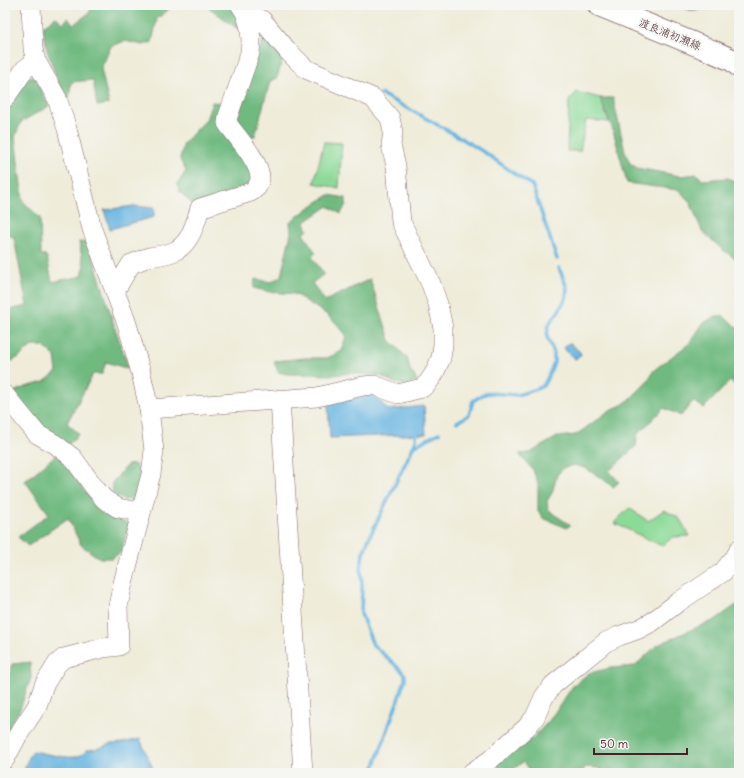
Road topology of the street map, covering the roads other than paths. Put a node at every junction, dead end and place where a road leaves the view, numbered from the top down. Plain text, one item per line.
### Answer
1 (31, 5) edge
2 (599, 5) edge
3 (243, 9) edge
4 (36, 61) junction
5 (739, 66) edge
6 (5, 98) edge
7 (115, 291) junction
8 (5, 395) edge
9 (280, 399) junction
10 (149, 409) junction
11 (142, 512) junction
12 (739, 549) edge
13 (5, 759) edge
14 (303, 773) edge
15 (472, 773) edge

1 - 4 street
2 - 5 main road, 渡良浦初瀬線
3 - 7 street
3 - 9 street
4 - 6 street
4 - 7 street
7 - 10 street
8 - 11 street
9 - 10 street
9 - 14 street
10 - 11 street
11 - 13 street
12 - 15 street

